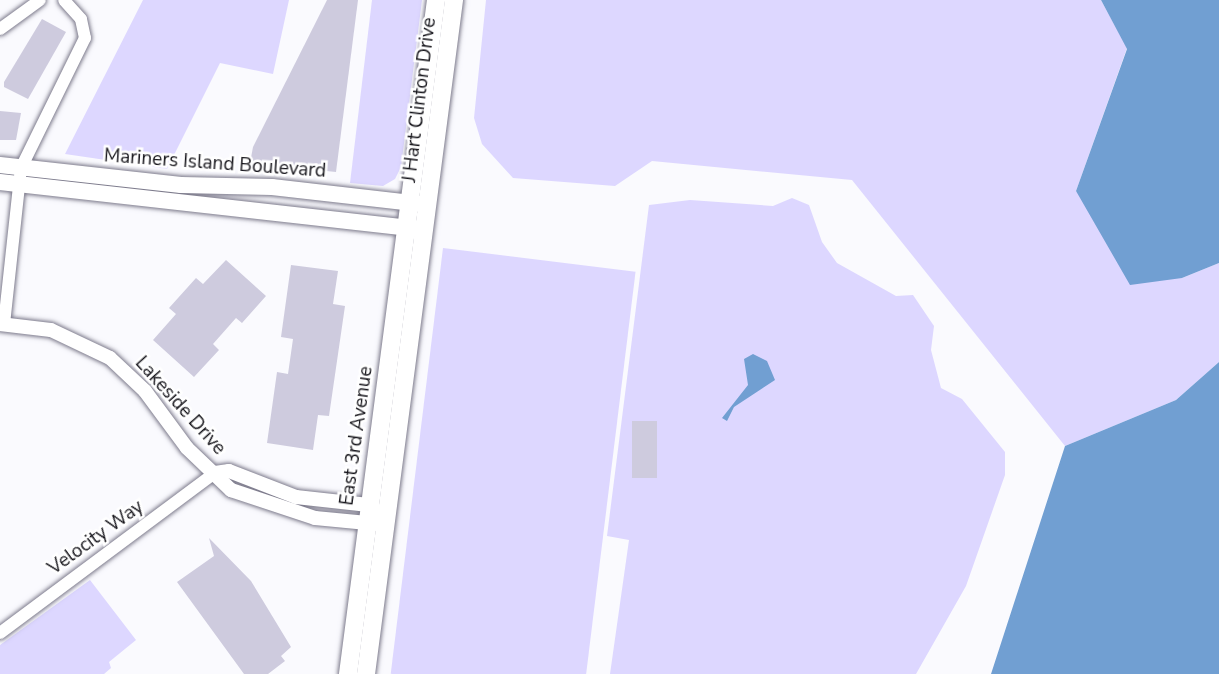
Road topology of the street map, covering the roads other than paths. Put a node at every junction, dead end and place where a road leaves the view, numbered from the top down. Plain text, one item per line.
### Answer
1 (40, 0) edge
2 (64, 0) edge
3 (436, 0) edge
4 (454, 0) edge
5 (0, 29) edge
6 (0, 165) edge
7 (21, 168) junction
8 (0, 182) edge
9 (19, 184) junction
10 (409, 203) junction
11 (428, 205) junction
12 (425, 227) junction
13 (406, 230) junction
14 (2, 324) edge
15 (215, 473) junction
16 (369, 505) junction
17 (386, 523) junction
18 (366, 526) junction
19 (0, 633) edge
20 (348, 674) edge
21 (366, 674) edge

1 - 5 street
2 - 7 street
3 - 10 main road, J Hart Clinton Drive
4 - 11 main road, J Hart Clinton Drive
6 - 7 main road, Mariners Island Boulevard
7 - 9 street
7 - 10 main road, Mariners Island Boulevard
8 - 9 main road, Mariners Island Boulevard
9 - 13 main road, Mariners Island Boulevard
9 - 14 street
10 - 11 main road, Mariners Island Boulevard
10 - 13 main road, East 3rd Avenue
11 - 12 main road, East 3rd Avenue
12 - 13 main road, Mariners Island Boulevard
12 - 17 main road, East 3rd Avenue
13 - 16 main road, East 3rd Avenue
14 - 15 street, Lakeside Drive
15 - 16 street, Lakeside Drive
15 - 18 street, Lakeside Drive
15 - 19 street, Velocity Way
16 - 17 street
16 - 18 main road, East 3rd Avenue
17 - 18 street, Lakeside Drive
17 - 21 main road, East 3rd Avenue
18 - 20 main road, East 3rd Avenue

